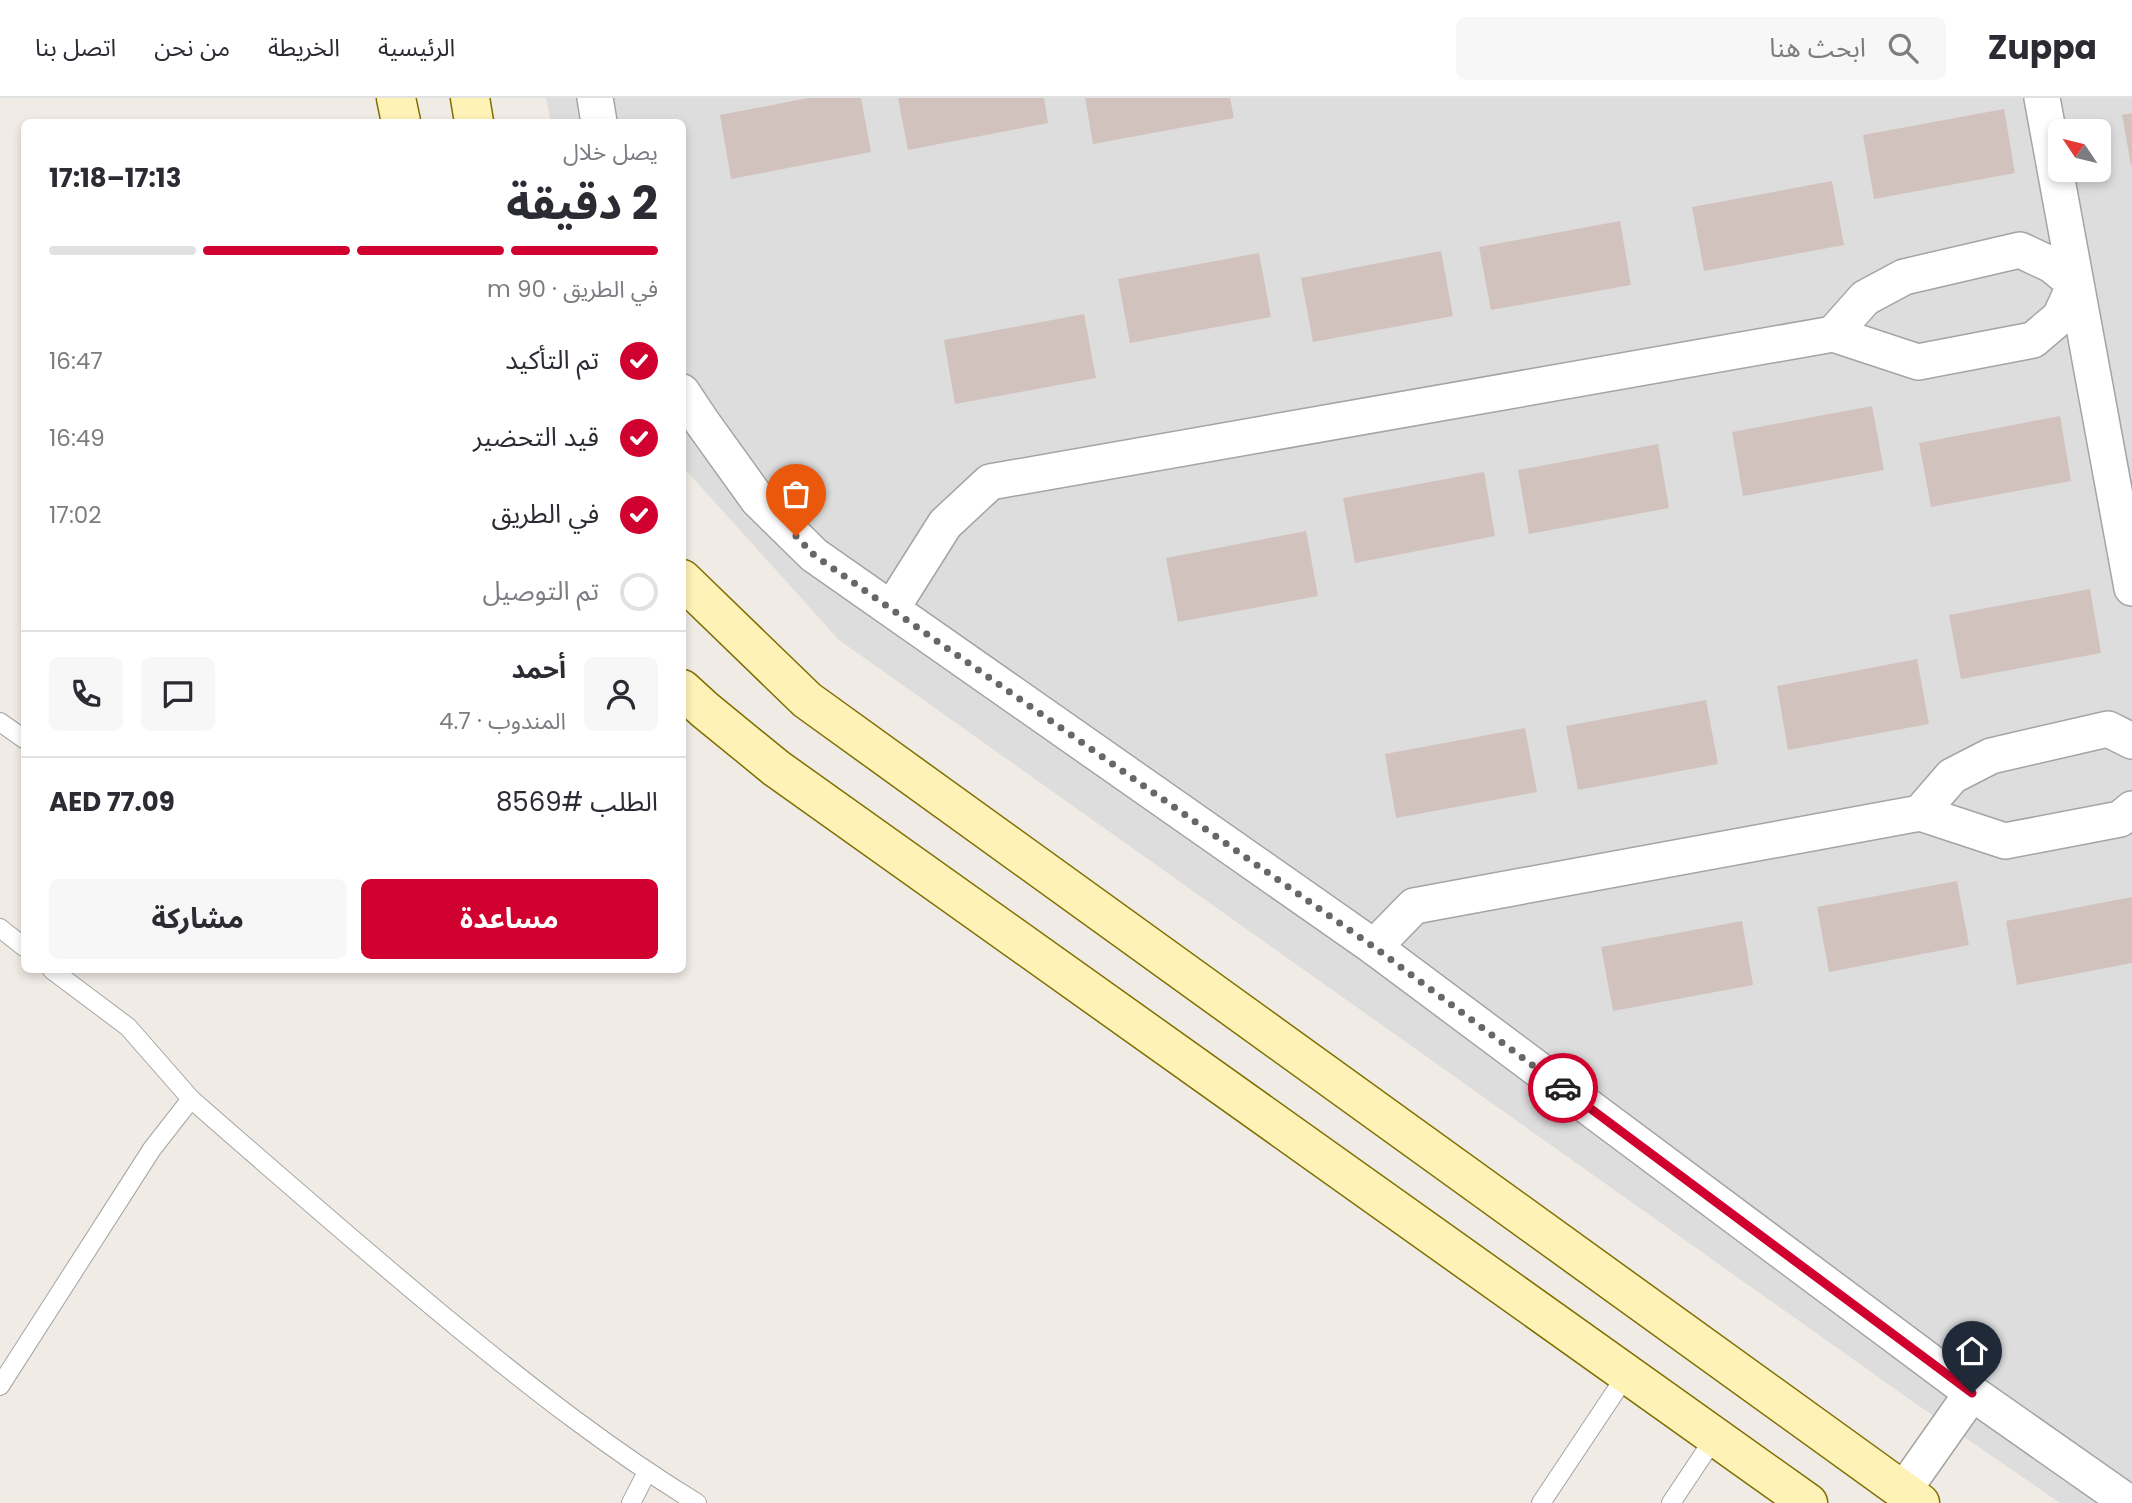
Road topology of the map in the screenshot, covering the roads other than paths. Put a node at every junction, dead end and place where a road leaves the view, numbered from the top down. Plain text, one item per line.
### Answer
1 (396, 98) edge
2 (470, 98) edge
3 (595, 98) edge
4 (2042, 98) edge
5 (400, 119) edge
6 (474, 119) edge
7 (598, 119) edge
8 (2075, 284) junction
9 (1833, 334) junction
10 (686, 398) edge
11 (686, 583) edge
12 (2132, 588) edge
13 (892, 608) junction
14 (686, 693) edge
15 (0, 722) edge
16 (21, 737) edge
17 (2132, 741) edge
18 (2132, 809) edge
19 (1920, 813) junction
20 (0, 928) edge
21 (21, 945) edge
22 (1374, 947) junction
23 (56, 973) edge
24 (191, 1099) junction
25 (1627, 1374) junction
26 (0, 1386) edge
27 (1972, 1393) junction
28 (1715, 1437) junction
29 (647, 1472) junction
30 (1911, 1497) edge
31 (631, 1503) edge
32 (697, 1503) edge
33 (1541, 1503) edge
34 (1671, 1503) edge
35 (1808, 1503) edge
36 (2129, 1503) edge

1 - 5 main road
2 - 6 main road
3 - 7 street
4 - 8 street
8 - 9 street
8 - 9 street
8 - 12 street
9 - 13 street
10 - 13 street
11 - 30 main road
13 - 22 street
14 - 25 main road
15 - 16 lane
17 - 19 street
18 - 19 street
19 - 22 street
20 - 21 lane
22 - 27 street
23 - 24 lane
24 - 26 lane
24 - 29 lane
25 - 28 main road
25 - 33 lane
27 - 30 street
27 - 36 street
28 - 34 lane
28 - 35 main road
29 - 31 lane
29 - 32 lane

